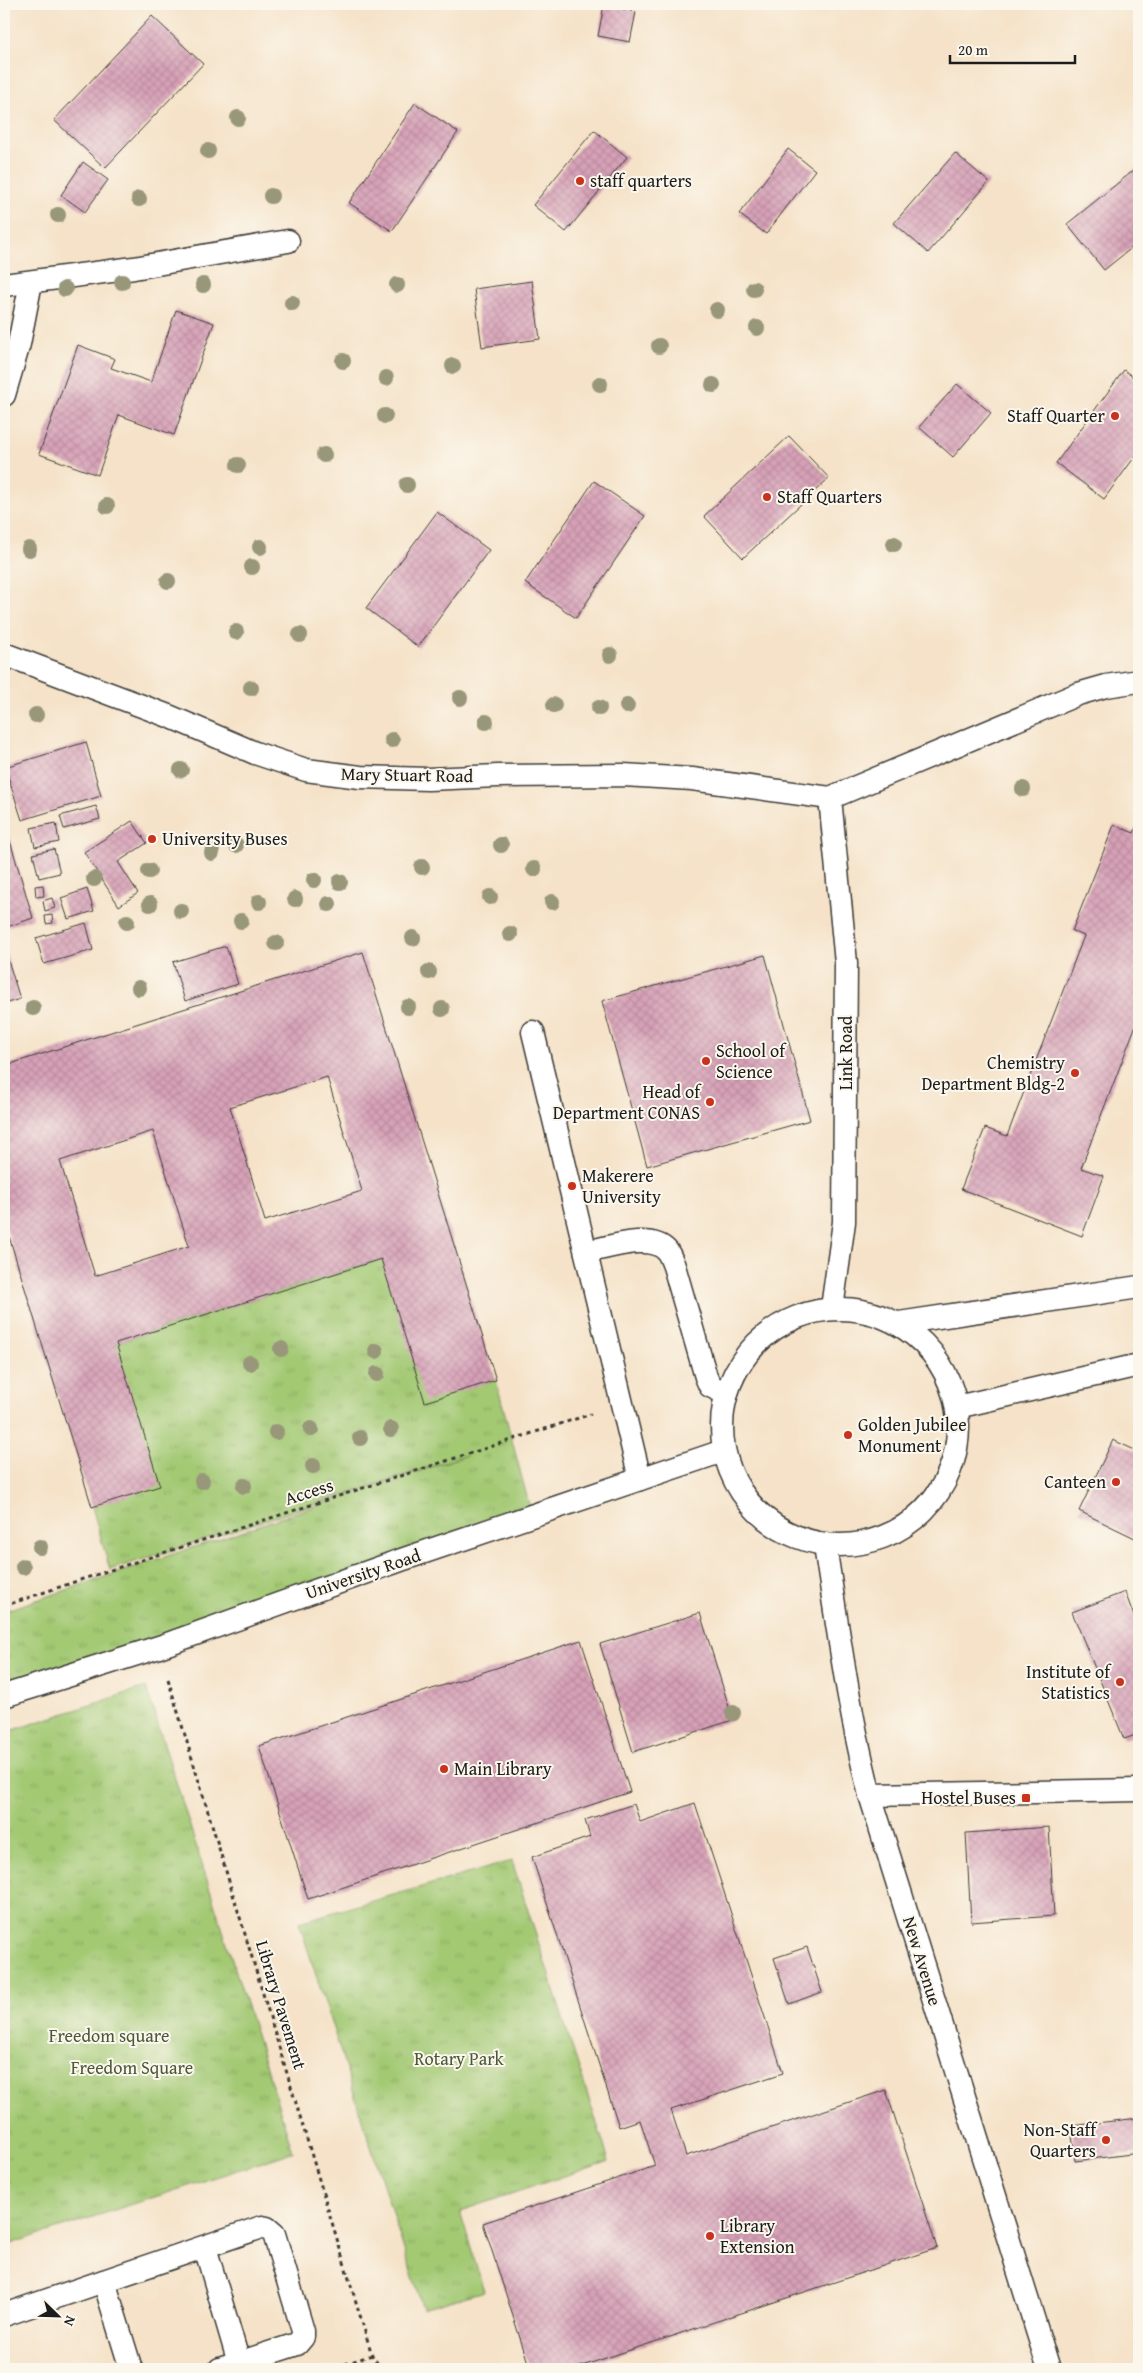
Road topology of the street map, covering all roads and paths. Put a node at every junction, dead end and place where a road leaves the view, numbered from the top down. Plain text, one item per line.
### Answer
1 (288, 241) dead end
2 (31, 282) junction
3 (4, 285) edge
4 (4, 395) edge
5 (4, 654) edge
6 (1139, 681) edge
7 (830, 798) junction
8 (533, 1032) dead end
9 (586, 1252) junction
10 (1139, 1287) edge
11 (832, 1308) junction
12 (899, 1323) junction
13 (1139, 1365) edge
14 (727, 1394) junction
15 (622, 1404) junction
16 (957, 1407) junction
17 (723, 1451) junction
18 (640, 1480) junction
19 (825, 1546) junction
20 (4, 1606) edge
21 (159, 1647) junction
22 (4, 1696) edge
23 (1139, 1790) edge
24 (870, 1795) junction
25 (206, 2247) junction
26 (104, 2281) junction
27 (4, 2315) edge
28 (372, 2355) junction
29 (229, 2366) edge
30 (131, 2369) edge
31 (330, 2369) edge
32 (381, 2369) edge
33 (1049, 2369) edge

1 - 2 lane
2 - 3 lane
2 - 4 lane
5 - 7 lane, Mary Stuart Road
6 - 7 lane
7 - 11 lane, Link Road
8 - 9 lane
9 - 14 lane
9 - 15 lane
10 - 12 lane
11 - 12 lane
11 - 14 lane
12 - 16 lane
13 - 16 lane
14 - 17 lane
15 - 18 lane
15 - 20 path, Access
16 - 19 lane
17 - 18 lane, University Road
17 - 19 lane
18 - 21 lane, University Road
19 - 24 lane, New Avenue
21 - 22 lane, University Road
21 - 28 path, Library Pavement
23 - 24 lane
24 - 33 lane, New Avenue
25 - 26 lane
25 - 29 lane
25 - 29 lane
26 - 27 lane
26 - 30 lane
28 - 31 path
28 - 32 path, Library Pavement

